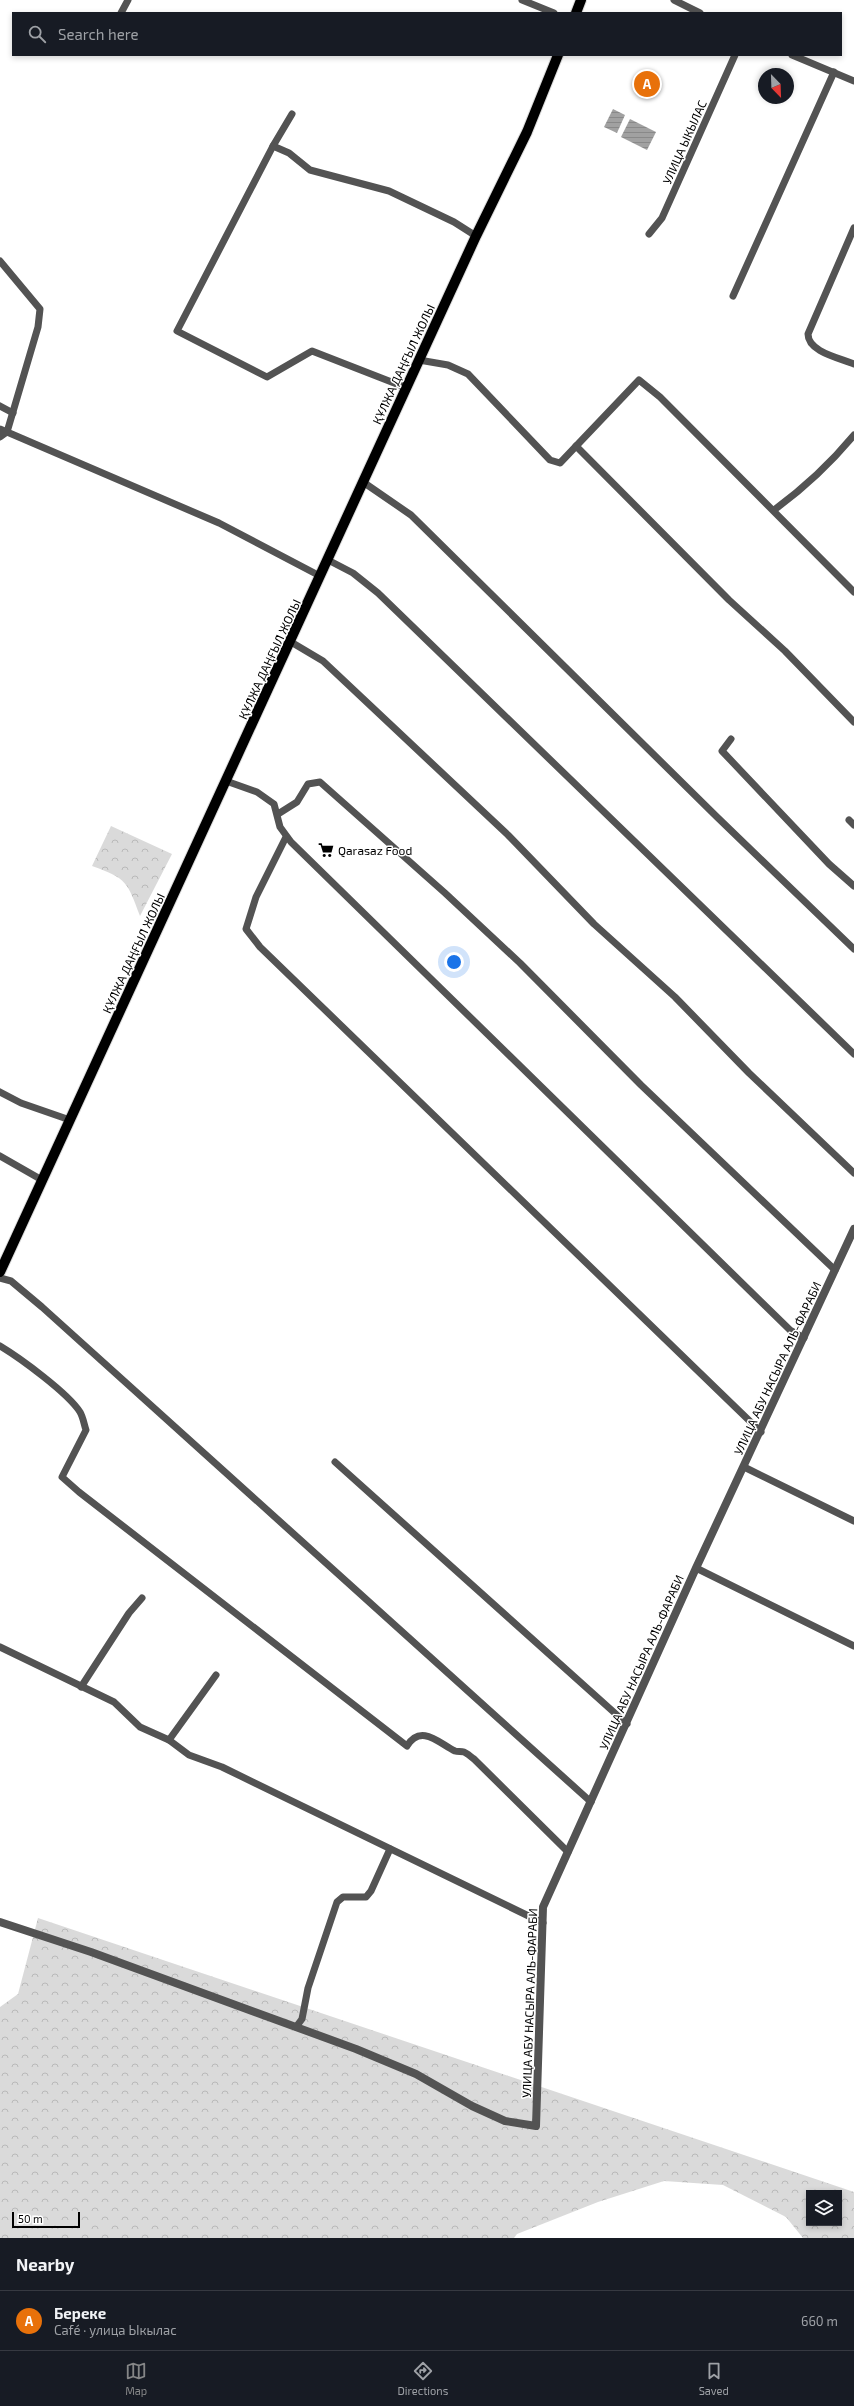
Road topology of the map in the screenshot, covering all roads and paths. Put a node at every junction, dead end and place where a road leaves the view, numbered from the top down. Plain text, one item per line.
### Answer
1 (128, 0) edge
2 (522, 0) edge
3 (581, 0) edge
4 (674, 0) edge
5 (122, 12) edge
6 (552, 12) edge
7 (576, 12) edge
8 (698, 12) edge
9 (558, 56) edge
10 (735, 56) edge
11 (794, 56) edge
12 (834, 72) junction
13 (854, 81) edge
14 (292, 114) dead end
15 (273, 146) junction
16 (854, 228) edge
17 (649, 234) dead end
18 (476, 236) junction
19 (0, 260) edge
20 (733, 296) dead end
21 (419, 360) junction
22 (854, 364) edge
23 (407, 388) junction
24 (0, 406) edge
25 (12, 413) junction
26 (4, 430) edge
27 (854, 435) edge
28 (0, 437) edge
29 (576, 446) junction
30 (364, 482) junction
31 (774, 510) junction
32 (328, 560) junction
33 (320, 576) junction
34 (854, 592) edge
35 (291, 642) junction
36 (854, 722) edge
37 (731, 739) dead end
38 (226, 781) junction
39 (278, 814) junction
40 (286, 837) junction
41 (854, 886) edge
42 (854, 949) edge
43 (854, 1054) edge
44 (0, 1092) edge
45 (70, 1120) junction
46 (0, 1156) edge
47 (854, 1173) edge
48 (42, 1180) junction
49 (854, 1229) edge
50 (835, 1270) junction
51 (0, 1272) edge
52 (0, 1278) edge
53 (804, 1338) junction
54 (0, 1346) edge
55 (761, 1432) junction
56 (335, 1462) dead end
57 (744, 1467) junction
58 (854, 1521) edge
59 (696, 1568) junction
60 (142, 1598) dead end
61 (854, 1646) edge
62 (0, 1647) edge
63 (216, 1675) dead end
64 (81, 1687) junction
65 (627, 1724) junction
66 (169, 1740) junction
67 (591, 1802) junction
68 (390, 1849) junction
69 (568, 1852) junction
70 (0, 1922) edge
71 (543, 1923) junction
72 (296, 2027) junction

1 - 5 street
2 - 6 street
3 - 7 main road
4 - 8 street
9 - 18 main road, ҚҰЛЖА ДАҢҒЫЛ ЖОЛЫ
10 - 17 street, УЛИЦА ЫКЫЛАС
11 - 12 street
12 - 13 street
12 - 20 street
14 - 15 street
15 - 18 street
15 - 23 street
16 - 22 street
18 - 21 main road, ҚҰЛЖА ДАҢҒЫЛ ЖОЛЫ
19 - 25 street
21 - 23 main road, ҚҰЛЖА ДАҢҒЫЛ ЖОЛЫ
21 - 29 street
23 - 30 main road, ҚҰЛЖА ДАҢҒЫЛ ЖОЛЫ
24 - 25 street
25 - 26 street
26 - 28 street
26 - 33 street
27 - 31 street
29 - 31 street
29 - 36 street
30 - 32 main road, ҚҰЛЖА ДАҢҒЫЛ ЖОЛЫ
30 - 42 street
31 - 34 street
32 - 33 main road, ҚҰЛЖА ДАҢҒЫЛ ЖОЛЫ
32 - 43 street
33 - 35 main road, ҚҰЛЖА ДАҢҒЫЛ ЖОЛЫ
35 - 38 main road, ҚҰЛЖА ДАҢҒЫЛ ЖОЛЫ
35 - 47 street
37 - 41 street
38 - 39 street
38 - 45 main road, ҚҰЛЖА ДАҢҒЫЛ ЖОЛЫ
39 - 40 street
39 - 50 street
40 - 53 street
40 - 55 street
44 - 45 street
45 - 48 main road, ҚҰЛЖА ДАҢҒЫЛ ЖОЛЫ
46 - 48 street
48 - 51 main road, ҚҰЛЖА ДАҢҒЫЛ ЖОЛЫ
49 - 50 street, УЛИЦА АБУ НАСЫРА АЛЬ-ФАРАБИ
50 - 53 street, УЛИЦА АБУ НАСЫРА АЛЬ-ФАРАБИ
52 - 67 street
53 - 55 street, УЛИЦА АБУ НАСЫРА АЛЬ-ФАРАБИ
54 - 69 street
55 - 57 street, УЛИЦА АБУ НАСЫРА АЛЬ-ФАРАБИ
56 - 65 street
57 - 58 street
57 - 59 street, УЛИЦА АБУ НАСЫРА АЛЬ-ФАРАБИ
59 - 61 street
59 - 65 street, УЛИЦА АБУ НАСЫРА АЛЬ-ФАРАБИ
60 - 64 street
62 - 64 street
63 - 66 street
64 - 66 street
65 - 67 street, УЛИЦА АБУ НАСЫРА АЛЬ-ФАРАБИ
66 - 68 street
67 - 69 street, УЛИЦА АБУ НАСЫРА АЛЬ-ФАРАБИ
68 - 71 street
68 - 72 street
69 - 71 street, УЛИЦА АБУ НАСЫРА АЛЬ-ФАРАБИ
70 - 72 street
71 - 72 street, УЛИЦА АБУ НАСЫРА АЛЬ-ФАРАБИ

